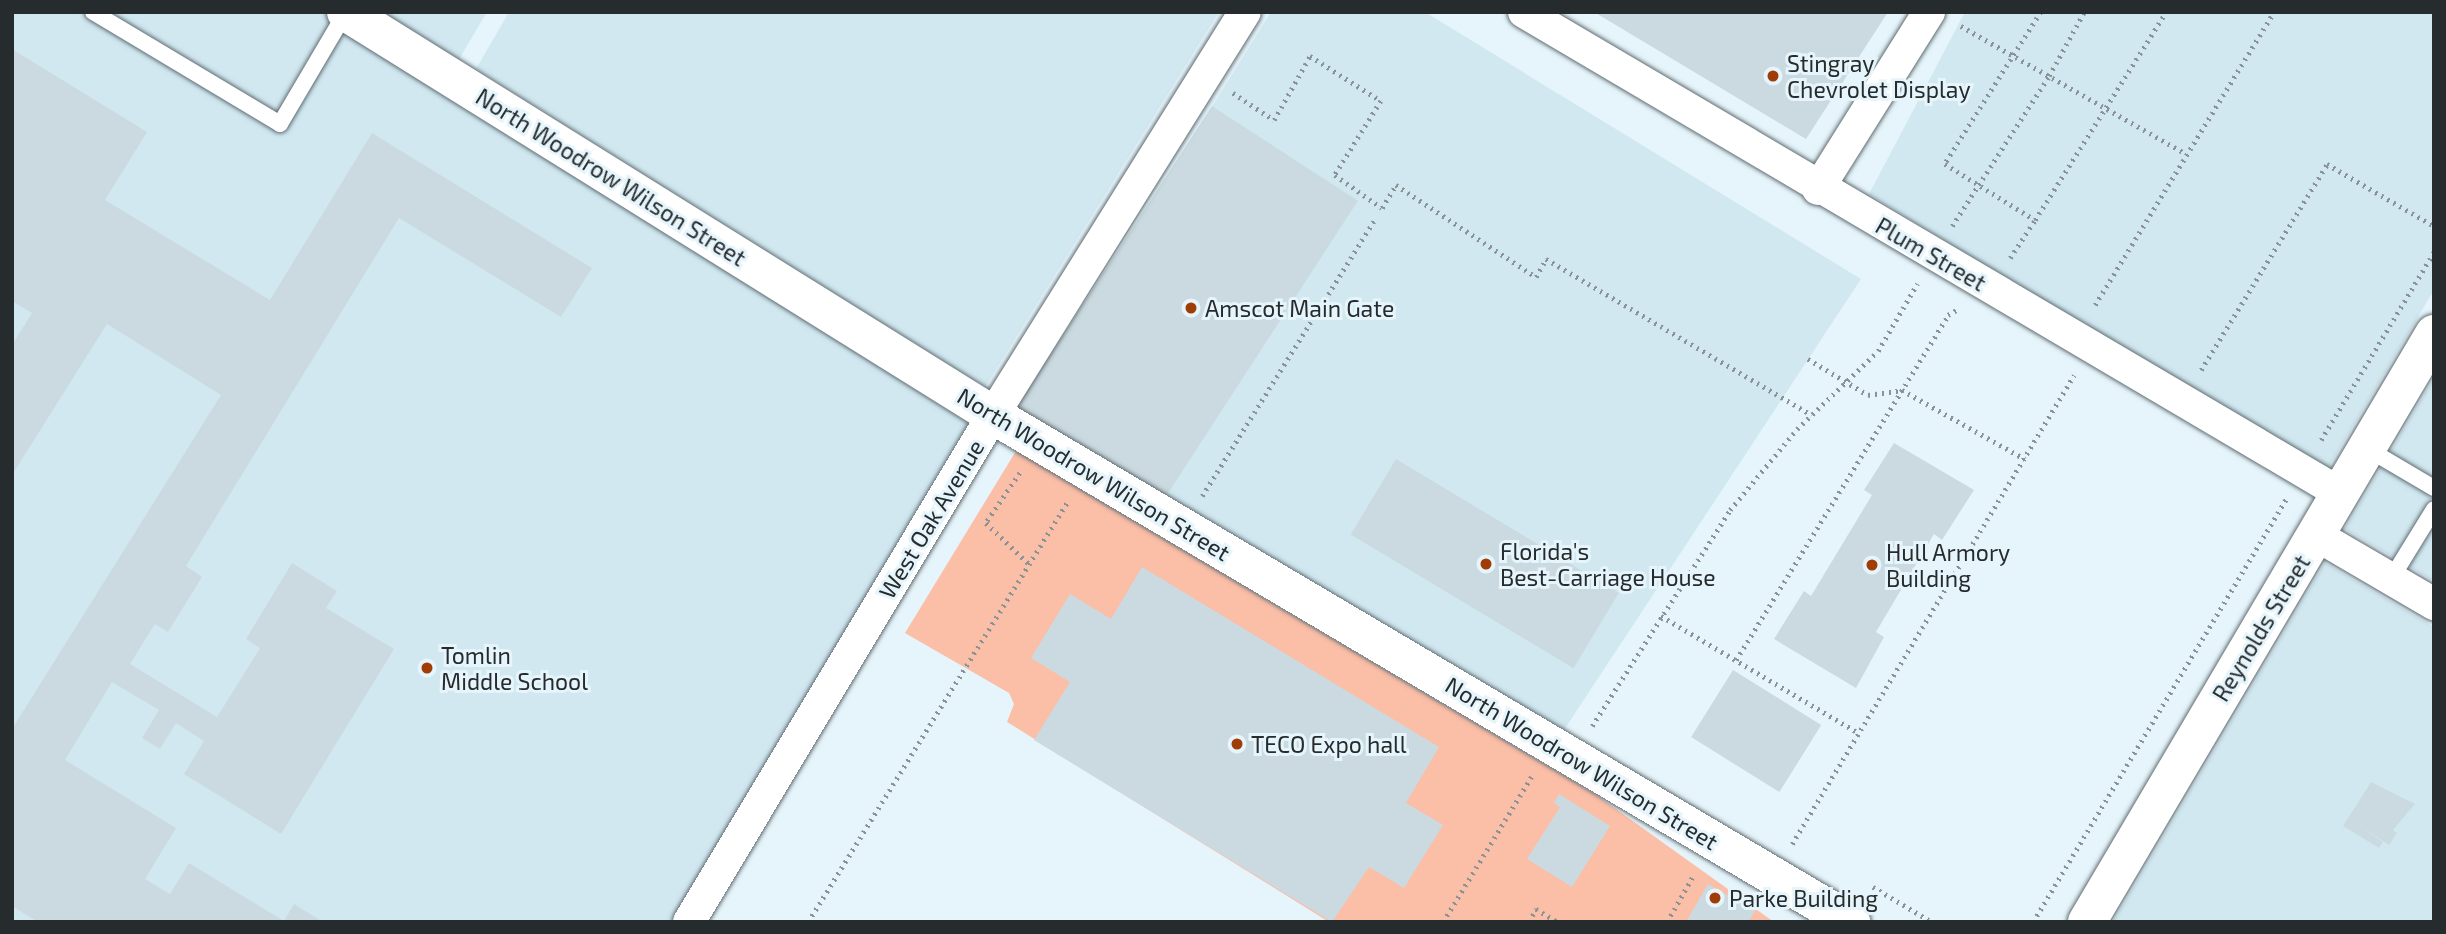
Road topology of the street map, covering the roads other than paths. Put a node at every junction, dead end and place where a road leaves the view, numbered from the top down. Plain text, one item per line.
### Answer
1 (93, 12) edge
2 (346, 12) edge
3 (1245, 12) edge
4 (1524, 12) edge
5 (1929, 12) edge
6 (1818, 189) junction
7 (2434, 334) edge
8 (993, 415) junction
9 (2366, 448) junction
10 (2434, 488) edge
11 (2340, 493) junction
12 (2434, 509) edge
13 (2316, 535) junction
14 (2391, 579) junction
15 (2434, 604) edge
16 (689, 922) edge
17 (1851, 922) edge
18 (2087, 922) edge

1 - 2 lane
2 - 8 street, North Woodrow Wilson Street
3 - 8 street, West Oak Avenue
4 - 6 street, Plum Street
5 - 6 street
6 - 11 street, Plum Street
7 - 9 street, Reynolds Street
8 - 16 street, West Oak Avenue
8 - 17 street, North Woodrow Wilson Street
9 - 10 lane
9 - 11 street, Reynolds Street
11 - 13 street, Reynolds Street
12 - 14 lane
13 - 14 street
13 - 18 street, Reynolds Street
14 - 15 street

